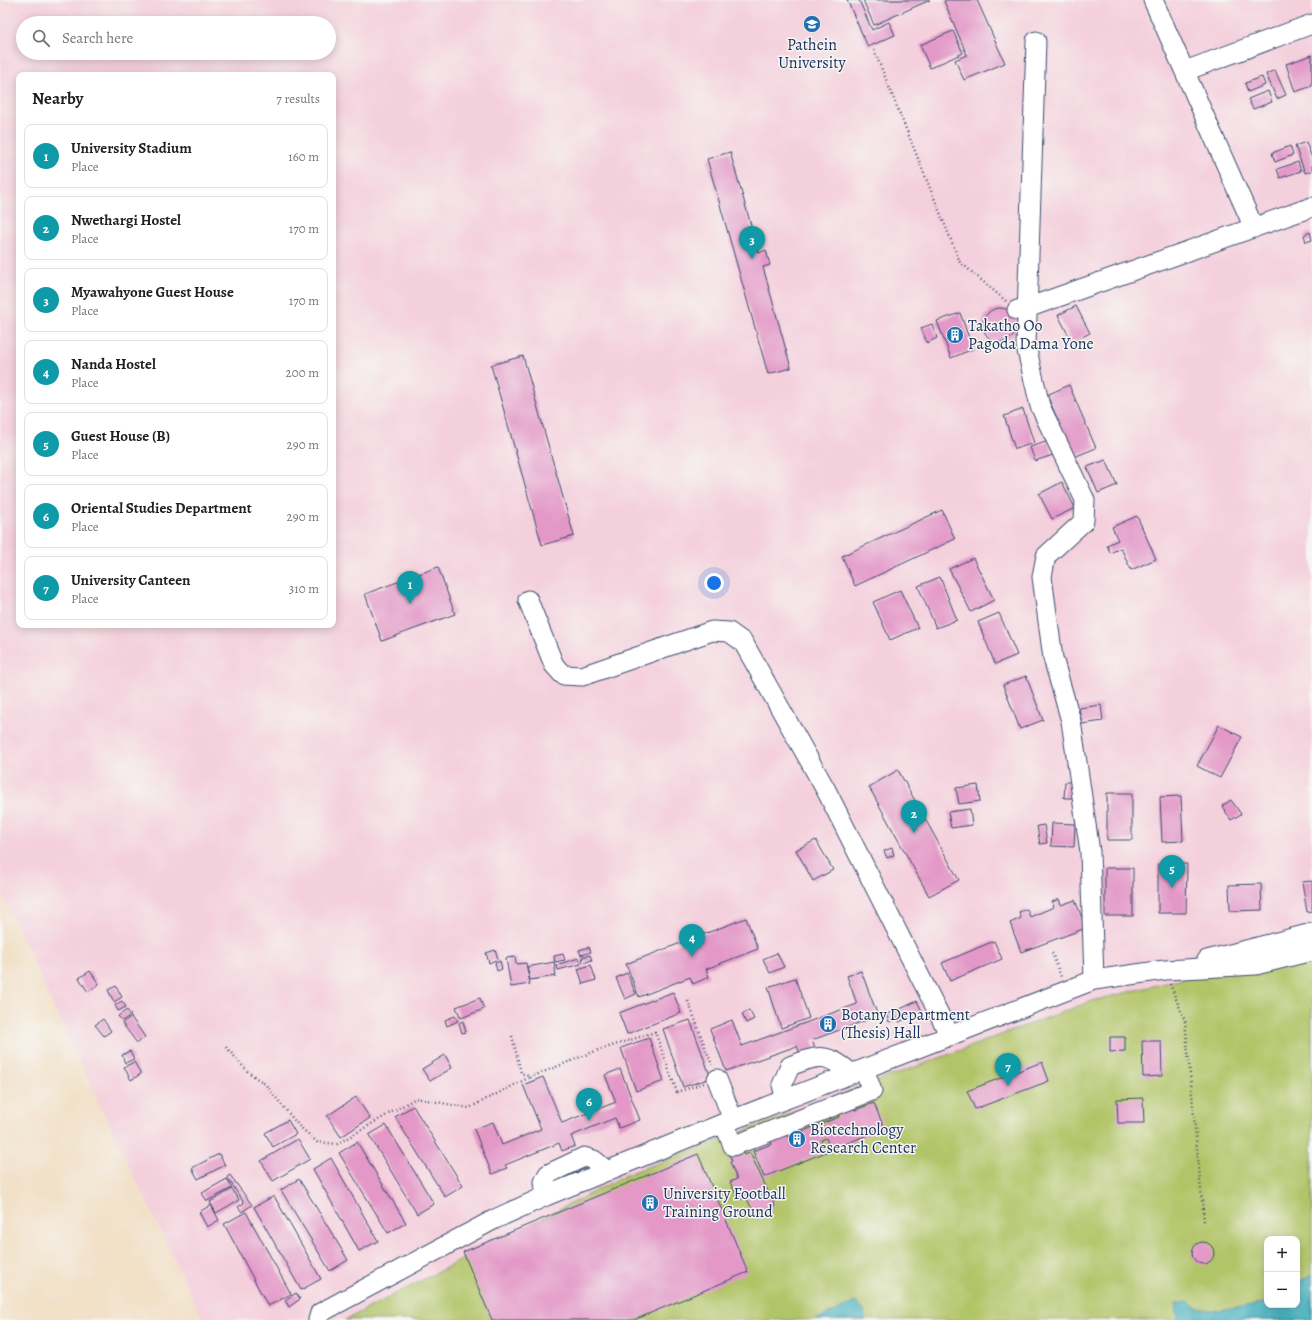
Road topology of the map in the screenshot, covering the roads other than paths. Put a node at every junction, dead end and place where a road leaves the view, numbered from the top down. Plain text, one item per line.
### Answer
1 (1153, 0) edge
2 (1312, 24) edge
3 (1036, 41) dead end
4 (1185, 71) junction
5 (1312, 207) edge
6 (1254, 228) junction
7 (1022, 309) junction
8 (528, 600) dead end
9 (1312, 933) edge
10 (1312, 951) edge
11 (1165, 970) junction
12 (1094, 980) junction
13 (950, 1036) junction
14 (858, 1072) junction
15 (718, 1079) road end
16 (786, 1099) junction
17 (729, 1122) junction
18 (318, 1320) edge

1 - 4 street
2 - 4 street
3 - 7 street
4 - 6 street
5 - 6 street
6 - 7 street
7 - 12 street
8 - 13 street
9 - 11 street
10 - 11 street
11 - 12 street
12 - 13 street
13 - 14 street
14 - 16 street
14 - 16 street
14 - 17 street
15 - 17 street
16 - 17 street
17 - 18 street

